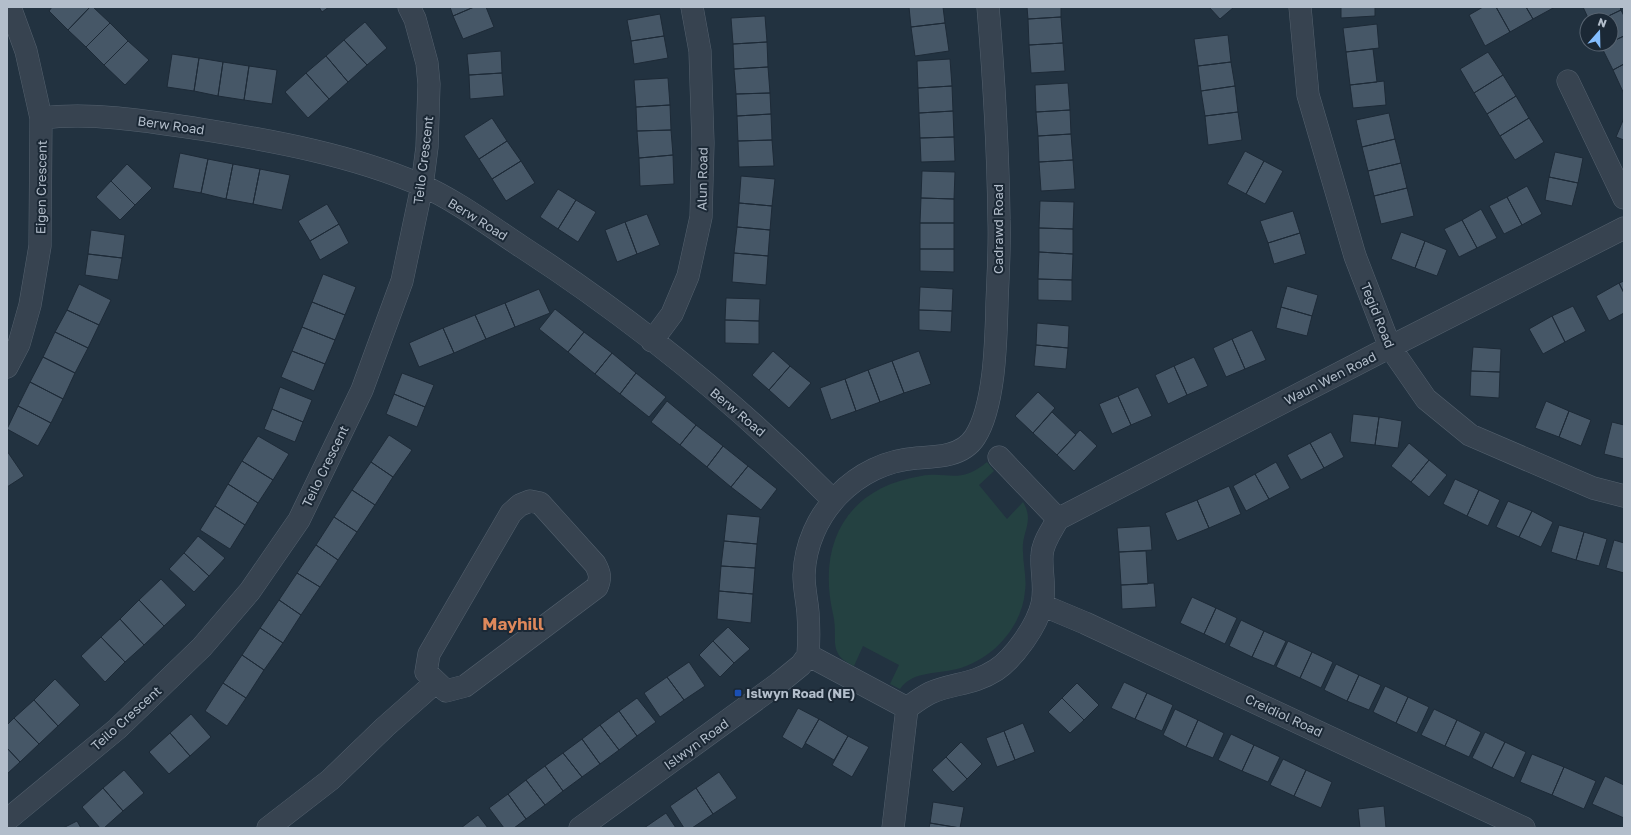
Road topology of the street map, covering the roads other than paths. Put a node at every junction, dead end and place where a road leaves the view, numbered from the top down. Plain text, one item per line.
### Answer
1 (10, 7) edge
2 (409, 7) edge
3 (692, 7) edge
4 (988, 7) edge
5 (1300, 7) edge
6 (1568, 81) dead end
7 (41, 118) junction
8 (422, 186) junction
9 (1624, 198) edge
10 (1624, 228) edge
11 (652, 341) junction
12 (1390, 347) junction
13 (7, 367) edge
14 (999, 457) dead end
15 (1624, 496) edge
16 (833, 500) junction
17 (1058, 520) junction
18 (1042, 605) junction
19 (808, 655) junction
20 (436, 682) junction
21 (907, 708) junction
22 (7, 820) edge
23 (1511, 826) edge
24 (268, 828) edge
25 (580, 828) edge
26 (894, 828) edge

1 - 7 street, Eigen Crescent
2 - 8 street, Teilo Crescent
3 - 11 street, Alun Road
4 - 16 street, Cadrawd Road
5 - 12 street, Tegid Road
6 - 9 street
7 - 8 street, Berw Road
7 - 13 street, Eigen Crescent
8 - 11 street, Berw Road
8 - 22 street, Teilo Crescent
10 - 12 street, Waun Wen Road
11 - 16 street, Berw Road
12 - 15 street, Tegid Road
12 - 17 street, Waun Wen Road
14 - 17 street
16 - 19 street
17 - 18 street
18 - 21 street
18 - 23 street, Creidiol Road
19 - 21 street
19 - 25 street, Islwyn Road
20 - 20 street
20 - 24 street
21 - 26 street

